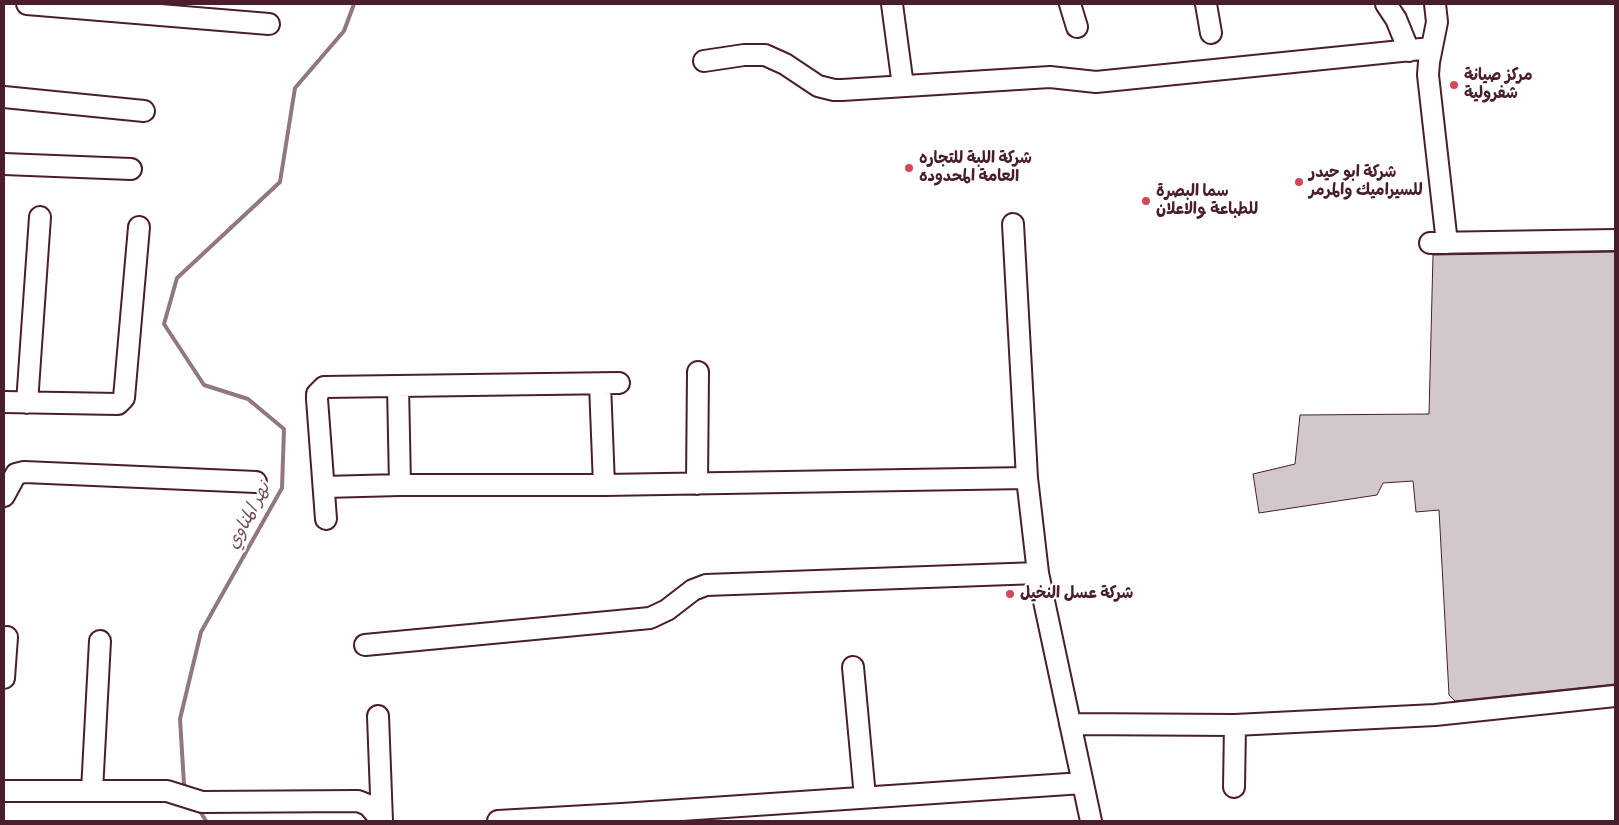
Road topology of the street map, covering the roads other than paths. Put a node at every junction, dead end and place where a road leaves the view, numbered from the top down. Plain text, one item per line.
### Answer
1 (27, 4) edge
2 (892, 4) edge
3 (1070, 4) edge
4 (1206, 4) edge
5 (1386, 4) edge
6 (1435, 4) edge
7 (83, 6) edge
8 (269, 24) dead end
9 (1077, 27) dead end
10 (1211, 33) dead end
11 (1432, 48) junction
12 (1409, 50) junction
13 (704, 61) dead end
14 (903, 86) junction
15 (4, 97) edge
16 (144, 112) dead end
17 (4, 164) edge
18 (132, 169) dead end
19 (40, 217) dead end
20 (1013, 224) dead end
21 (139, 227) dead end
22 (1615, 240) edge
23 (698, 372) dead end
24 (398, 386) junction
25 (4, 402) edge
26 (27, 403) junction
27 (1027, 478) junction
28 (256, 482) dead end
29 (697, 484) junction
30 (400, 485) junction
31 (604, 485) junction
32 (324, 487) junction
33 (4, 496) edge
34 (326, 520) dead end
35 (1038, 573) junction
36 (7, 637) dead end
37 (100, 641) dead end
38 (365, 645) dead end
39 (853, 667) dead end
40 (4, 678) edge
41 (1615, 696) edge
42 (378, 716) dead end
43 (1070, 724) junction
44 (1235, 725) junction
45 (1083, 782) junction
46 (1234, 786) dead end
47 (4, 791) edge
48 (92, 791) junction
49 (865, 797) junction
50 (382, 821) edge
51 (498, 821) edge
52 (1091, 821) edge

1 - 7 street
2 - 14 street
3 - 9 street
4 - 10 street
5 - 12 street
6 - 11 street
7 - 8 street
11 - 12 street
11 - 22 street
12 - 14 street
13 - 14 street
15 - 16 street
17 - 18 street
19 - 26 street
20 - 27 street
21 - 26 street
23 - 29 street
24 - 30 street
24 - 31 street
24 - 32 street
25 - 26 street
27 - 29 street
27 - 35 street
28 - 33 street
29 - 31 street
30 - 31 street
30 - 32 street
32 - 34 street
35 - 38 street
35 - 43 street
36 - 40 street
37 - 48 street
39 - 49 street
41 - 44 street
42 - 50 street
43 - 44 street
43 - 45 street
44 - 46 street
45 - 49 street
45 - 52 street
47 - 48 street
48 - 50 street
49 - 51 street

